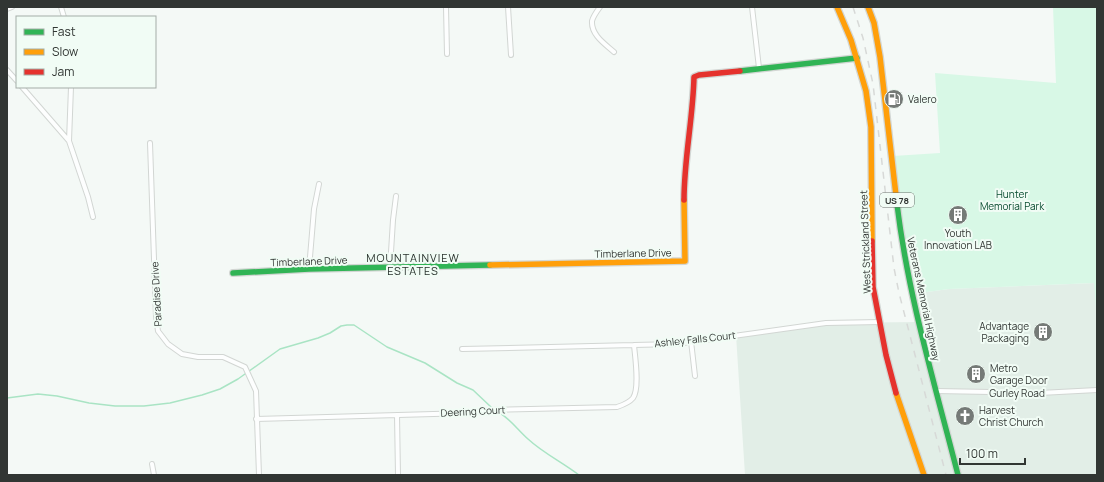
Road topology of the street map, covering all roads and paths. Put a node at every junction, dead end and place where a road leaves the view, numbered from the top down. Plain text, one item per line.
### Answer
1 (12, 7) edge
2 (446, 7) edge
3 (508, 7) edge
4 (600, 7) edge
5 (752, 7) edge
6 (837, 7) edge
7 (868, 7) edge
8 (7, 9) edge
9 (614, 52) dead end
10 (447, 54) dead end
11 (511, 55) dead end
12 (857, 58) junction
13 (759, 68) junction
14 (7, 70) edge
15 (16, 80) edge
16 (23, 88) edge
17 (71, 88) edge
18 (69, 141) junction
19 (150, 143) dead end
20 (319, 184) dead end
21 (396, 196) dead end
22 (93, 217) dead end
23 (390, 268) junction
24 (309, 269) junction
25 (233, 273) dead end
26 (880, 322) junction
27 (691, 342) junction
28 (634, 345) junction
29 (462, 349) dead end
30 (695, 376) dead end
31 (1097, 390) edge
32 (936, 391) junction
33 (397, 414) junction
34 (256, 419) junction
35 (152, 464) dead end
36 (154, 475) edge
37 (259, 475) edge
38 (398, 475) edge
39 (924, 475) edge
40 (958, 475) edge

1 - 8 street
2 - 10 street
3 - 11 street
4 - 9 street
5 - 13 street
6 - 12 street, West Strickland Street
7 - 32 street, Veterans Memorial Highway / US 78
12 - 13 street, Timberlane Drive
12 - 26 street, West Strickland Street
13 - 23 street, Timberlane Drive
14 - 15 street
16 - 18 street
17 - 18 street
18 - 22 street
19 - 34 street, Paradise Drive
20 - 24 street
21 - 23 street
23 - 24 street, Timberlane Drive
24 - 25 street, Timberlane Drive
26 - 27 street, Ashley Falls Court
26 - 39 street, West Strickland Street
27 - 28 street, Ashley Falls Court
27 - 30 street
28 - 29 street, Ashley Falls Court
28 - 33 street, Deering Court
31 - 32 street, Gurley Road
32 - 40 street, Veterans Memorial Highway / US 78
33 - 34 street, Deering Court
33 - 38 street
34 - 37 street, Paradise Drive
35 - 36 street

